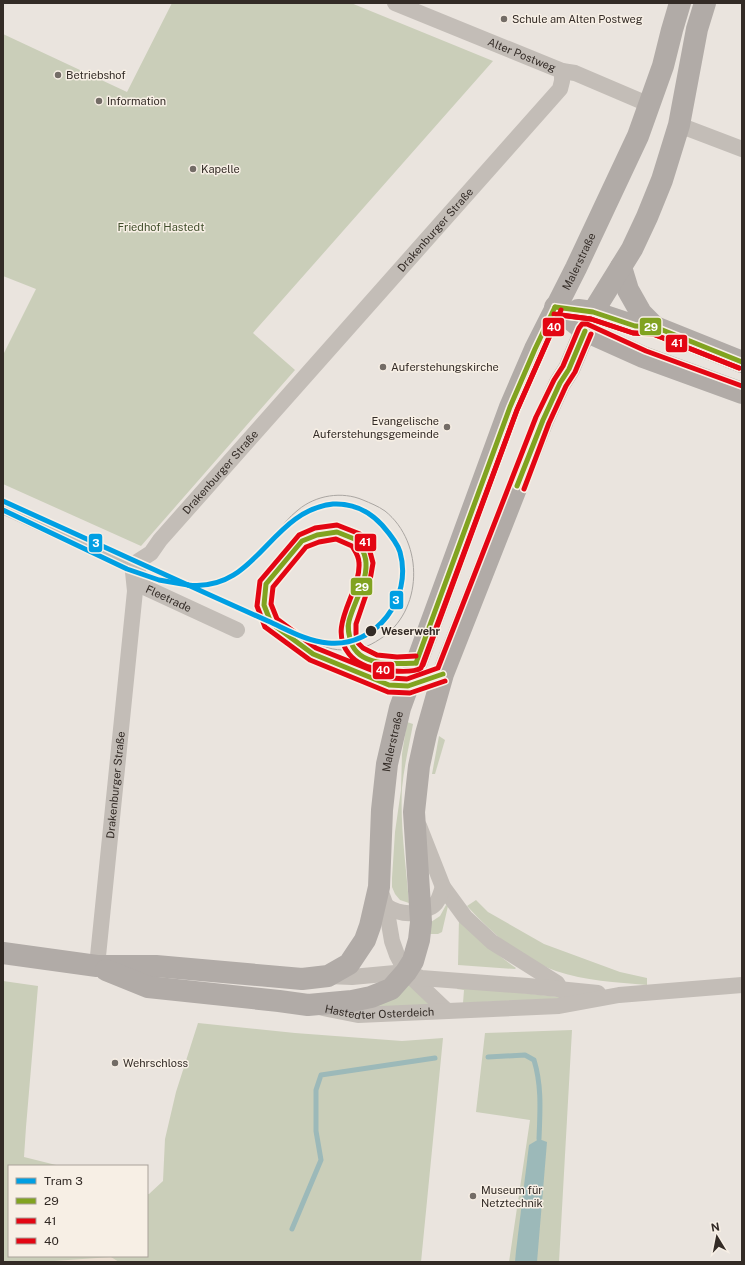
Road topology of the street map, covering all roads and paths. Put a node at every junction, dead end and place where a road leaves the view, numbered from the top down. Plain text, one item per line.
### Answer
1 (395, 3) edge
2 (680, 3) edge
3 (705, 3) edge
4 (562, 71) junction
5 (650, 105) junction
6 (678, 125) junction
7 (742, 149) edge
8 (621, 267) junction
9 (555, 307) junction
10 (589, 321) junction
11 (655, 327) junction
12 (742, 362) edge
13 (742, 393) edge
14 (3, 506) edge
15 (135, 567) junction
16 (237, 630) dead end
17 (414, 812) junction
18 (443, 887) junction
19 (383, 896) junction
20 (420, 912) junction
21 (3, 953) edge
22 (97, 966) junction
23 (406, 972) junction
24 (328, 976) junction
25 (742, 985) edge
26 (561, 990) junction
27 (619, 995) junction
28 (308, 1005) junction
29 (447, 1011) junction

1 - 4 street, Alter Postweg
2 - 5 main road, Malerstraße
3 - 6 main road
4 - 5 street, Alter Postweg
4 - 15 street, Drakenburger Straße
5 - 9 main road, Malerstraße
6 - 7 street
6 - 8 main road
8 - 10 main road
8 - 11 main road
9 - 10 main road
9 - 19 main road, Malerstraße
10 - 11 main road
10 - 13 main road
10 - 17 main road
11 - 12 main road
14 - 15 street
15 - 16 street, Fleetrade
15 - 22 street, Drakenburger Straße
17 - 18 street
17 - 20 main road
18 - 20 street
18 - 26 street
19 - 20 street
19 - 23 street, Malerstraße
19 - 24 main road, Malerstraße
20 - 23 main road
21 - 22 main road, Hastedter Osterdeich
22 - 24 main road, Hastedter Osterdeich
22 - 28 main road, Hastedter Osterdeich
23 - 24 street, Hastedter Osterdeich
23 - 26 street, Hastedter Osterdeich
23 - 28 main road
23 - 29 street, Malerstraße
25 - 27 street, Hastedter Osterdeich
26 - 27 street, Hastedter Osterdeich
27 - 29 street, Hastedter Osterdeich
28 - 29 street, Hastedter Osterdeich

